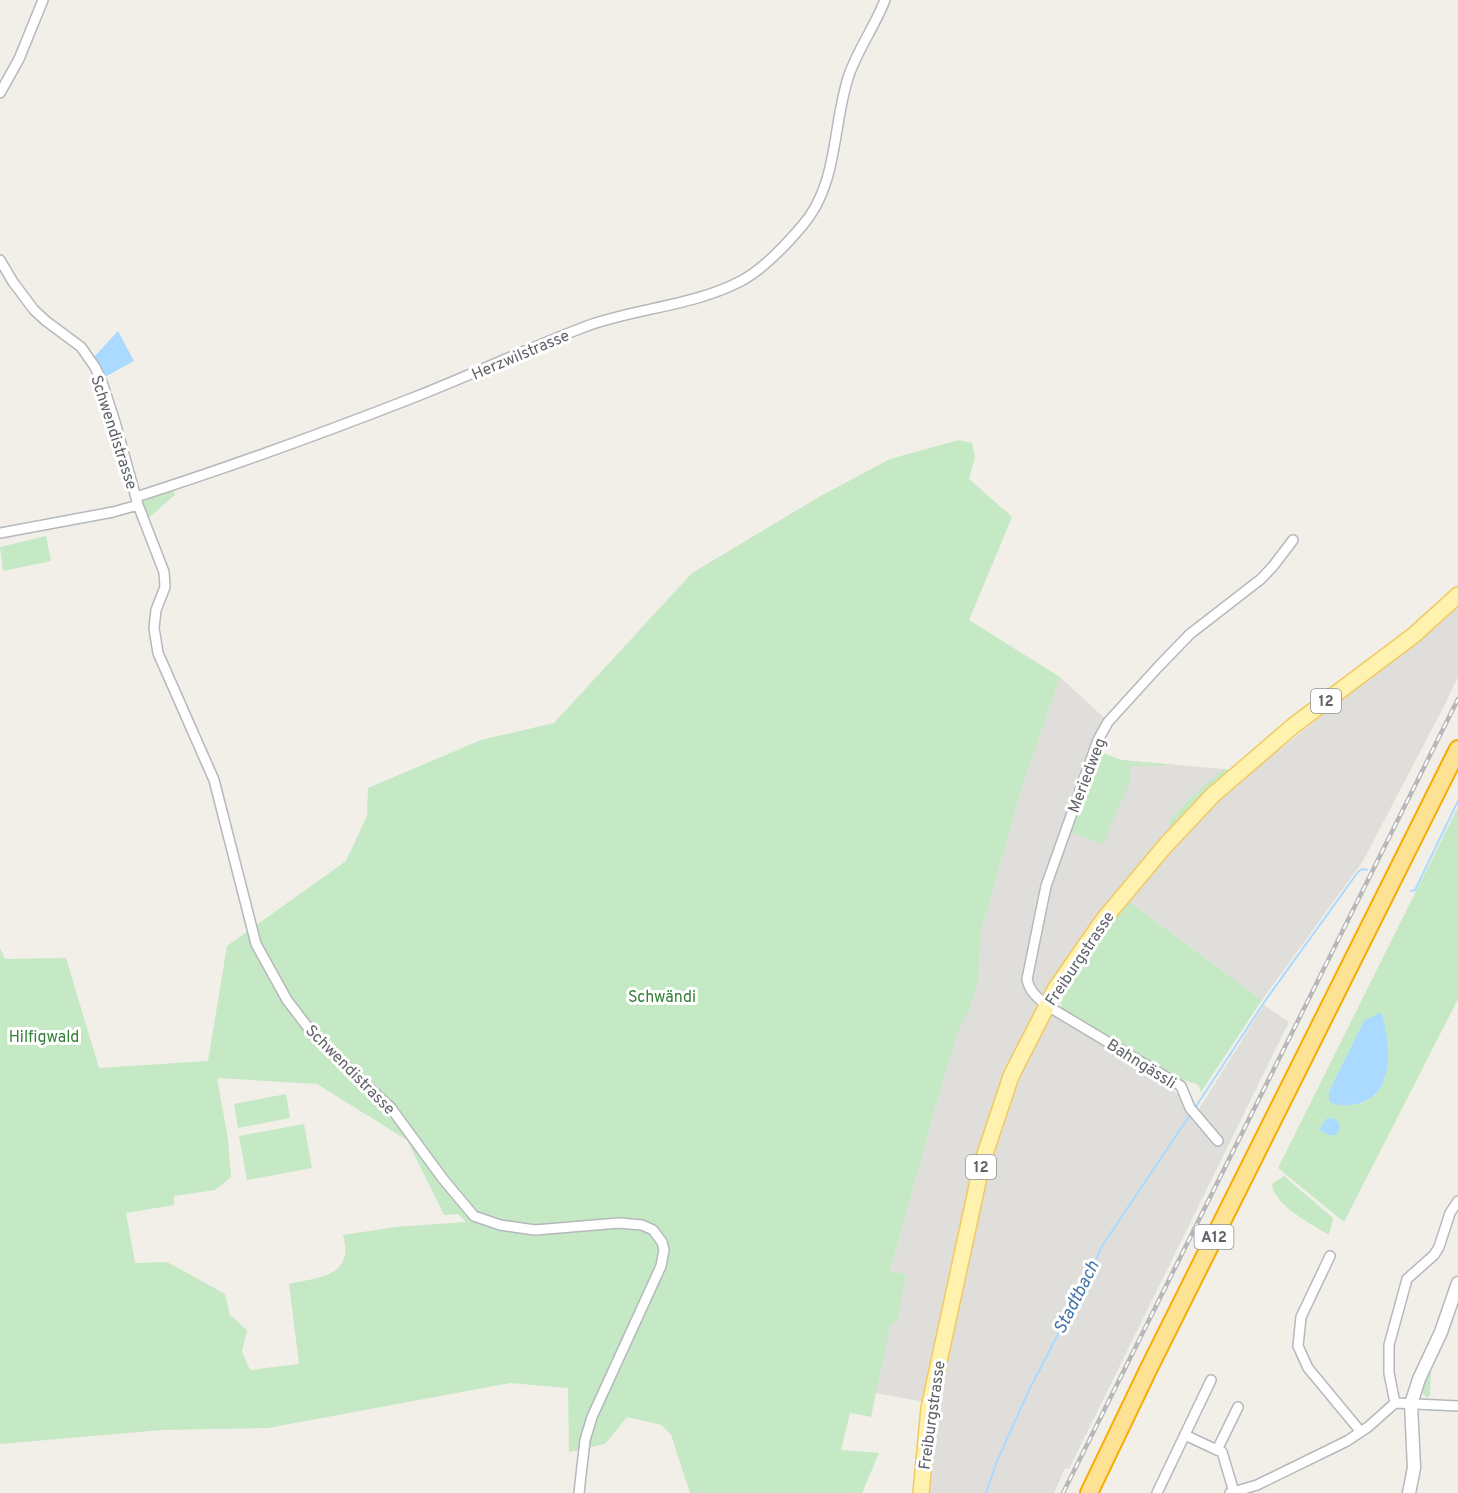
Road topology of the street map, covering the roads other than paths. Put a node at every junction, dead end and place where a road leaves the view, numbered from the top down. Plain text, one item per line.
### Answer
1 (43, 0) edge
2 (885, 0) edge
3 (0, 93) edge
4 (0, 260) edge
5 (137, 501) junction
6 (0, 533) edge
7 (1293, 540) dead end
8 (1458, 595) edge
9 (1458, 749) edge
10 (1458, 774) edge
11 (1046, 1005) junction
12 (1218, 1141) dead end
13 (1458, 1201) edge
14 (1330, 1256) dead end
15 (1458, 1283) edge
16 (1211, 1380) dead end
17 (1395, 1403) junction
18 (1411, 1404) junction
19 (1458, 1406) edge
20 (1238, 1407) dead end
21 (1361, 1432) junction
22 (1185, 1435) junction
23 (1216, 1450) junction
24 (1257, 1485) junction
25 (579, 1493) edge
26 (921, 1493) edge
27 (1089, 1493) edge
28 (1102, 1493) edge
29 (1157, 1493) edge
30 (1232, 1493) edge
31 (1249, 1493) edge
32 (1409, 1493) edge

1 - 3 street
2 - 5 street, Herzwilstrasse
4 - 5 street, Schwendistrasse
5 - 6 street, Herzwilstrasse
5 - 25 street, Schwendistrasse
7 - 11 street, Meriedweg
8 - 11 main road, Freiburgstrasse / 12
9 - 27 highway, A12
10 - 28 highway, A12
11 - 12 street, Bahngässli
11 - 26 main road, Freiburgstrasse / 12
13 - 17 street
14 - 21 street
15 - 18 street
16 - 22 street
17 - 18 street
17 - 21 street
18 - 19 street
18 - 32 street
20 - 23 street
21 - 24 street
22 - 23 street
22 - 29 street
23 - 30 street
24 - 30 street
24 - 31 street

